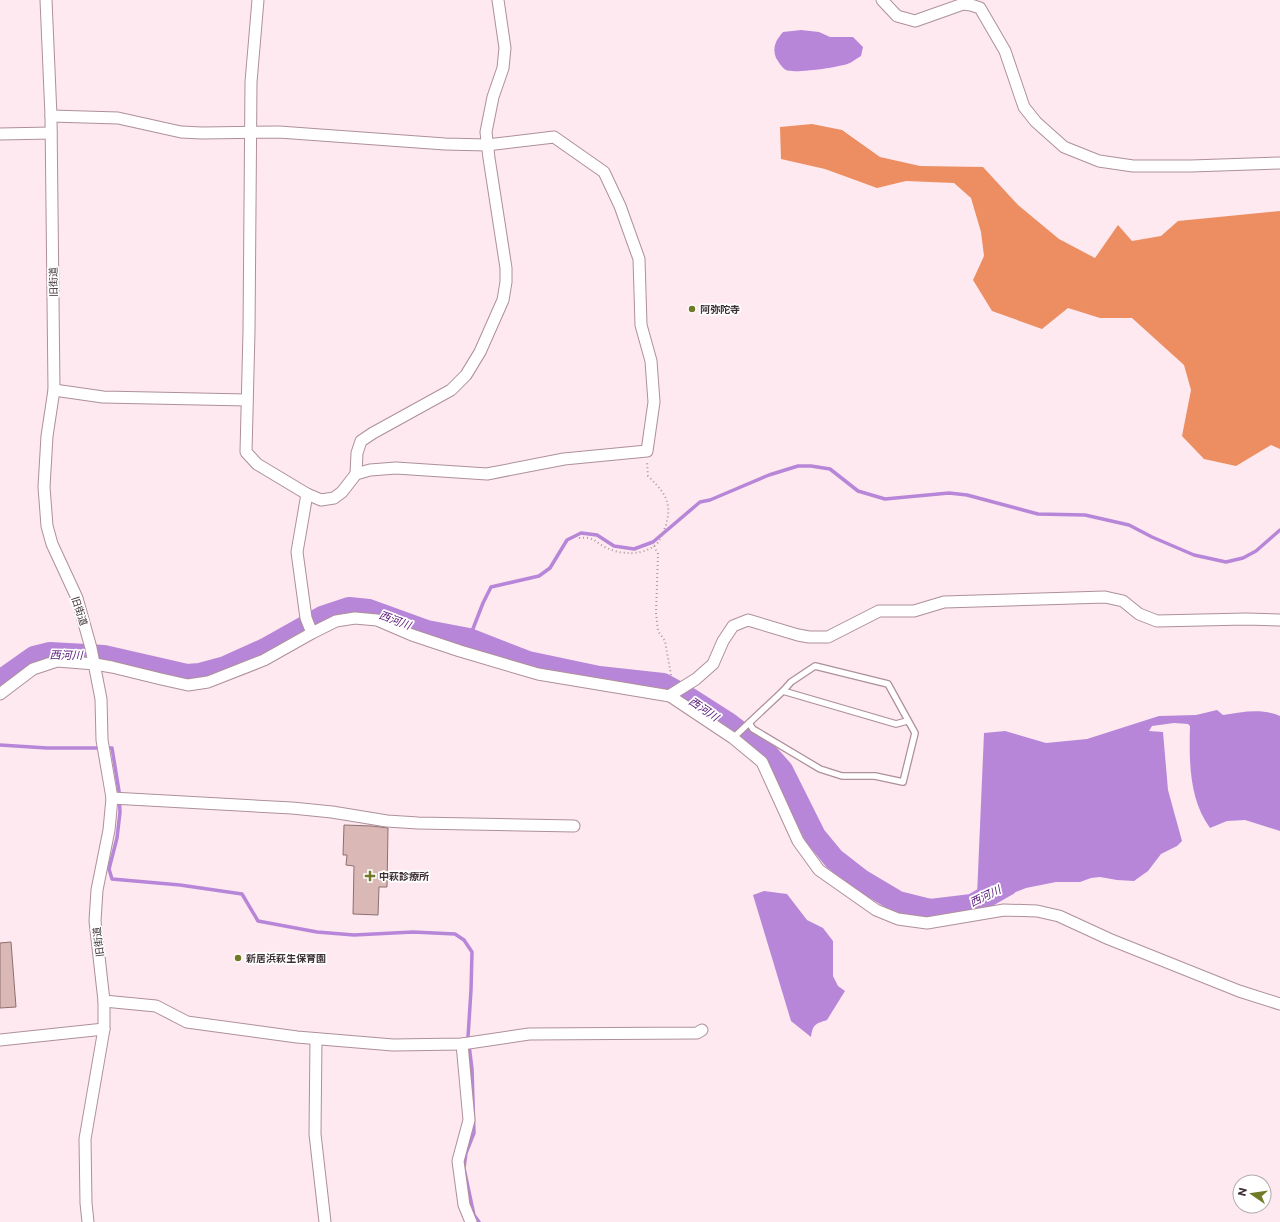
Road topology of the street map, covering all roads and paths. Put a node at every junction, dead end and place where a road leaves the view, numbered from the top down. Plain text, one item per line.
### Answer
1 (46, 0) edge
2 (258, 0) edge
3 (498, 0) edge
4 (882, 0) edge
5 (51, 116) junction
6 (51, 132) junction
7 (251, 132) junction
8 (0, 134) edge
9 (487, 145) junction
10 (1280, 163) edge
11 (54, 390) junction
12 (247, 400) junction
13 (647, 451) junction
14 (356, 474) junction
15 (307, 494) junction
16 (579, 538) dead end
17 (654, 546) junction
18 (1280, 620) edge
19 (311, 631) junction
20 (95, 663) junction
21 (783, 691) junction
22 (674, 693) junction
23 (0, 694) edge
24 (908, 721) junction
25 (749, 723) junction
26 (735, 736) junction
27 (117, 798) junction
28 (574, 826) dead end
29 (104, 1001) junction
30 (1280, 1004) edge
31 (104, 1029) junction
32 (702, 1030) dead end
33 (316, 1039) junction
34 (0, 1040) edge
35 (463, 1044) junction
36 (88, 1222) edge
37 (326, 1222) edge
38 (471, 1222) edge

1 - 5 street, 旧街道
2 - 7 street
3 - 9 street
4 - 10 street
5 - 6 street, 旧街道
5 - 7 street
6 - 8 street
6 - 11 street, 旧街道
7 - 9 street
7 - 12 street
9 - 13 street
9 - 14 street
11 - 12 street
11 - 20 street, 旧街道
12 - 15 street
13 - 14 street
13 - 17 path
14 - 15 street
15 - 19 street
16 - 17 path
17 - 22 path
18 - 22 street
19 - 20 street
19 - 22 street
20 - 23 street
20 - 27 street, 旧街道
21 - 24 lane
21 - 24 lane
21 - 25 lane
22 - 26 street
24 - 25 lane
25 - 26 lane
26 - 30 street
27 - 28 street
27 - 29 street, 旧街道
29 - 31 street, 旧街道
29 - 33 street
31 - 34 street
31 - 36 street, 旧街道
32 - 35 street
33 - 35 street
33 - 37 street
35 - 38 street

